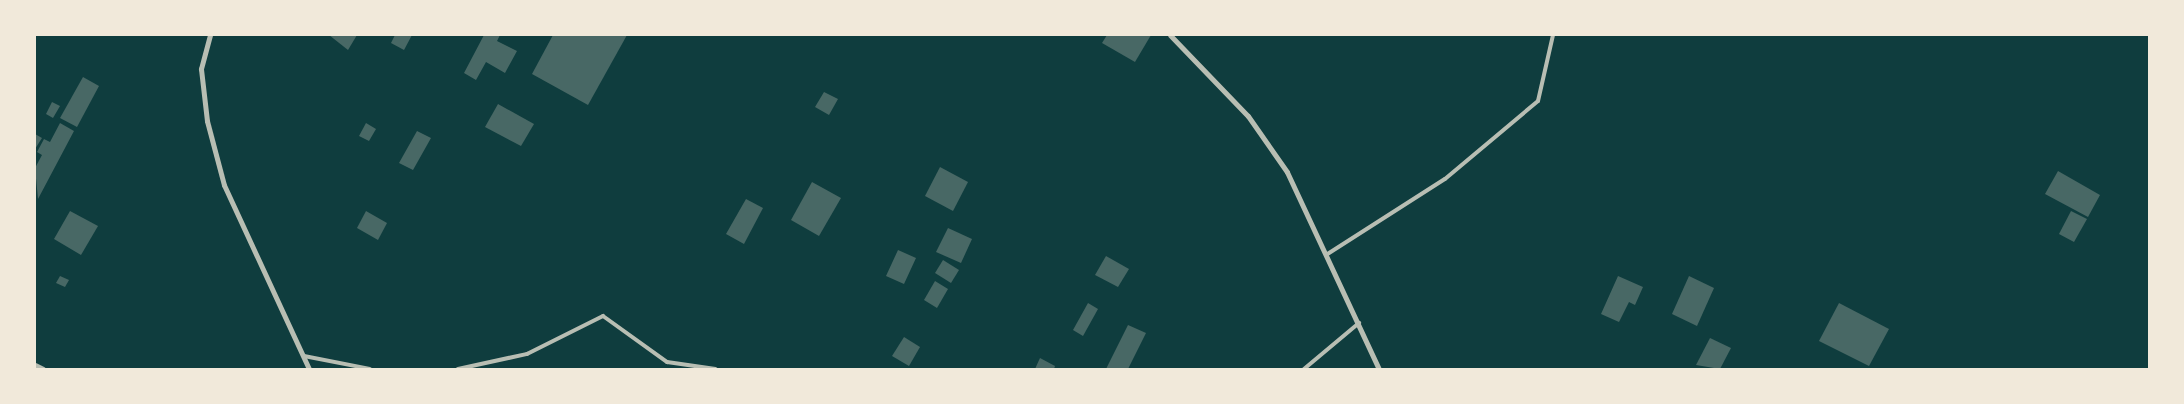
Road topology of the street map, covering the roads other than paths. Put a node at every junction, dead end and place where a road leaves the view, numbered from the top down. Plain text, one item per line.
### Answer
1 (210, 35) edge
2 (1170, 35) edge
3 (1553, 35) edge
4 (1326, 255) junction
5 (1359, 323) junction
6 (304, 356) junction
7 (35, 365) edge
8 (43, 369) edge
9 (309, 369) edge
10 (370, 369) edge
11 (458, 369) edge
12 (716, 369) edge
13 (1304, 369) edge
14 (1379, 369) edge

1 - 6 street
2 - 4 street
3 - 4 lane
4 - 5 street
5 - 13 lane
5 - 14 street
6 - 9 street
6 - 10 lane
7 - 8 street
11 - 12 lane

